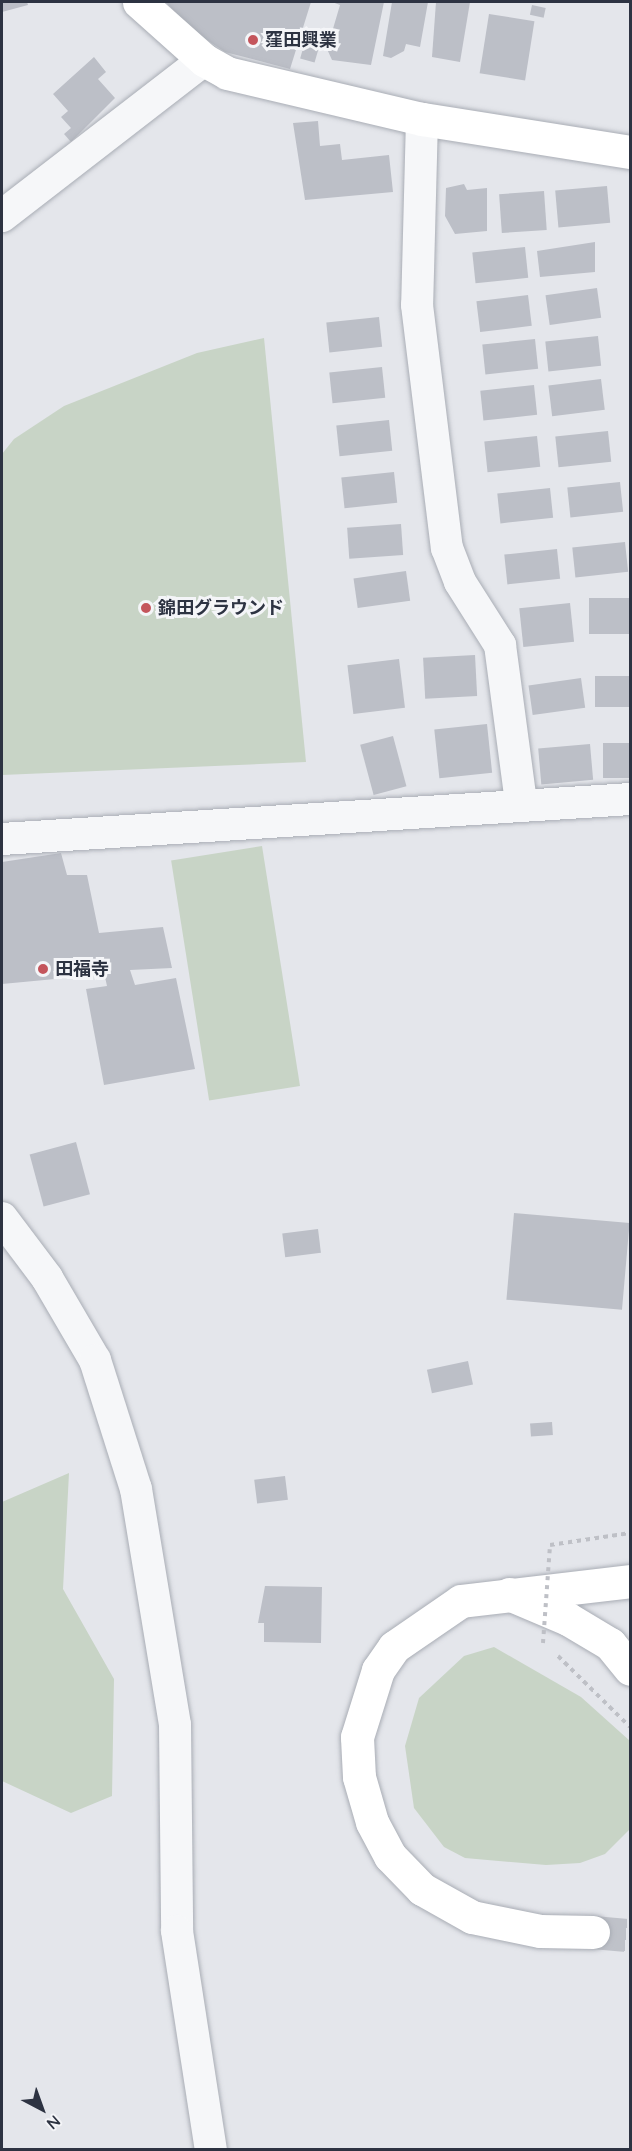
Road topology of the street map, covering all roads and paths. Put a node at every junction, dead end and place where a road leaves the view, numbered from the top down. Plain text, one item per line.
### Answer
1 (139, 2) edge
2 (204, 60) junction
3 (422, 119) junction
4 (630, 152) edge
5 (2, 216) edge
6 (630, 799) edge
7 (521, 803) junction
8 (2, 839) edge
9 (2, 1218) edge
10 (630, 1533) edge
11 (630, 1581) edge
12 (507, 1594) junction
13 (630, 1669) edge
14 (630, 1727) edge
15 (592, 1932) tunnel mouth
16 (212, 2150) edge

1 - 2 street
2 - 3 street
2 - 5 street
3 - 4 street
3 - 7 street
6 - 7 street
7 - 8 street
9 - 16 street
10 - 14 path, bridge
11 - 12 street
12 - 13 street
12 - 15 street

